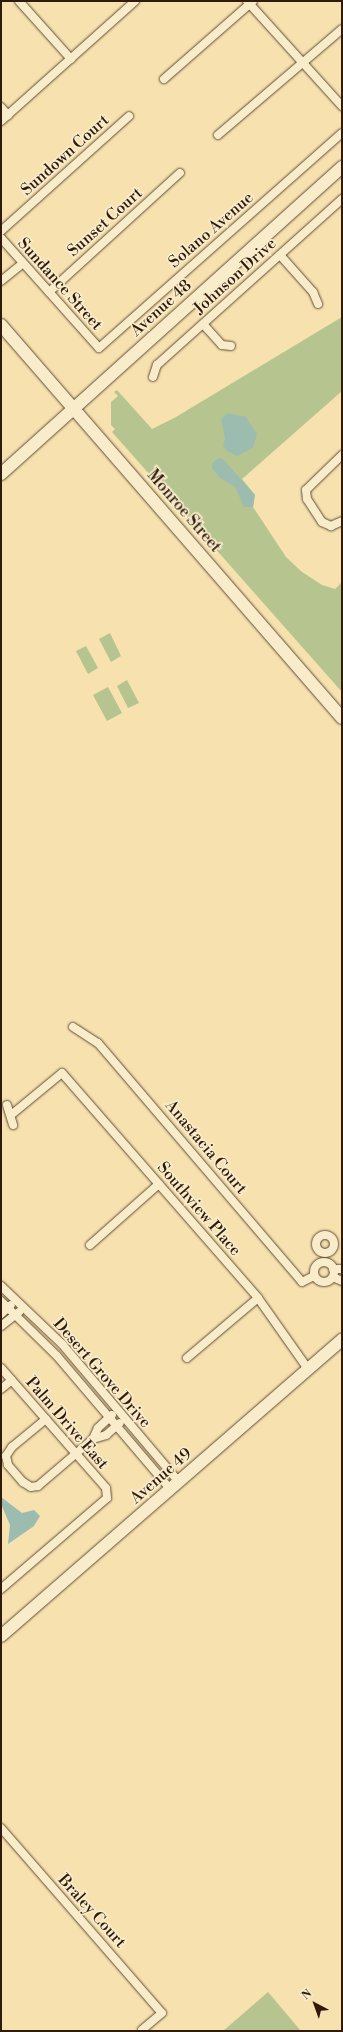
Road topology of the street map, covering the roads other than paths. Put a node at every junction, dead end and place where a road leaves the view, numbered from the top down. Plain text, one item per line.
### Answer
1 (19, 1) edge
2 (132, 2) edge
3 (250, 2) edge
4 (342, 29) edge
5 (71, 59) junction
6 (304, 64) junction
7 (164, 79) dead end
8 (342, 106) edge
9 (1, 107) edge
10 (8, 115) junction
11 (129, 116) dead end
12 (1, 121) edge
13 (342, 134) edge
14 (218, 135) dead end
15 (342, 167) edge
16 (180, 173) dead end
17 (342, 199) edge
18 (1, 231) edge
19 (1, 238) edge
20 (280, 255) junction
21 (23, 263) junction
22 (1, 281) edge
23 (49, 292) junction
24 (318, 304) dead end
25 (203, 324) junction
26 (1, 325) edge
27 (231, 346) dead end
28 (99, 348) joint
29 (153, 377) dead end
30 (74, 408) junction
31 (342, 456) edge
32 (1, 474) edge
33 (342, 521) edge
34 (342, 718) edge
35 (73, 1027) dead end
36 (7, 1104) dead end
37 (11, 1115) junction
38 (13, 1126) dead end
39 (159, 1184) junction
40 (90, 1244) dead end
41 (324, 1253) dead end
42 (324, 1262) junction
43 (342, 1269) edge
44 (333, 1273) junction
45 (314, 1276) junction
46 (342, 1281) edge
47 (1, 1286) edge
48 (258, 1298) junction
49 (1, 1301) edge
50 (16, 1301) junction
51 (8, 1308) junction
52 (23, 1308) junction
53 (1, 1314) edge
54 (15, 1315) junction
55 (1, 1326) edge
56 (342, 1340) edge
57 (187, 1358) dead end
58 (1, 1368) edge
59 (308, 1369) junction
60 (12, 1380) junction
61 (1, 1389) edge
62 (117, 1411) junction
63 (109, 1417) junction
64 (46, 1419) junction
65 (124, 1420) junction
66 (116, 1426) junction
67 (93, 1439) junction
68 (76, 1454) junction
69 (174, 1486) junction
70 (1, 1589) edge
71 (1, 1636) edge
72 (1, 1828) edge
73 (142, 2030) edge

1 - 5 street
2 - 5 street
3 - 6 street
3 - 7 street
4 - 6 street
5 - 10 street
6 - 8 street
6 - 14 street
9 - 10 street
10 - 12 street
11 - 18 street, Sundown Court
13 - 28 street, Solano Avenue
15 - 30 main road, Avenue 48
16 - 23 street, Sunset Court
17 - 20 street, Johnson Drive
19 - 21 street, Sundance Street
20 - 24 street
20 - 25 street, Johnson Drive
21 - 22 street
21 - 23 street, Sundance Street
23 - 28 street, Sundance Street
25 - 27 street
25 - 29 street, Johnson Drive
26 - 30 main road, Monroe Street
30 - 32 main road, Avenue 48
30 - 34 main road, Monroe Street
31 - 33 street
35 - 45 street, Anastacia Court
36 - 37 street
37 - 38 street
37 - 39 street, Southview Place
39 - 40 street
39 - 48 street, Southview Place
41 - 42 street
42 - 44 street
42 - 45 street
43 - 44 street
44 - 45 street, Anastacia Court
44 - 46 street
47 - 50 street, Desert Grove Drive
48 - 57 street
48 - 59 street, Southview Place
49 - 51 street, Desert Grove Drive
50 - 51 street
50 - 52 street, Desert Grove Drive
51 - 53 street
51 - 54 street, Desert Grove Drive
52 - 54 street
52 - 62 street, Desert Grove Drive
54 - 55 street
54 - 63 street, Desert Grove Drive
56 - 59 main road, Avenue 49
58 - 60 street, Palm Drive East
59 - 69 main road, Avenue 49
60 - 61 street
60 - 64 street, Palm Drive East
62 - 63 street
62 - 65 street, Desert Grove Drive
63 - 66 street, Desert Grove Drive
63 - 67 street
64 - 68 street, Palm Drive East
64 - 68 street
65 - 66 street
65 - 69 street, Desert Grove Drive
66 - 67 street
66 - 69 street, Desert Grove Drive
67 - 68 street
68 - 70 street, Palm Drive East
69 - 71 main road, Avenue 49
72 - 73 street, Braley Court

